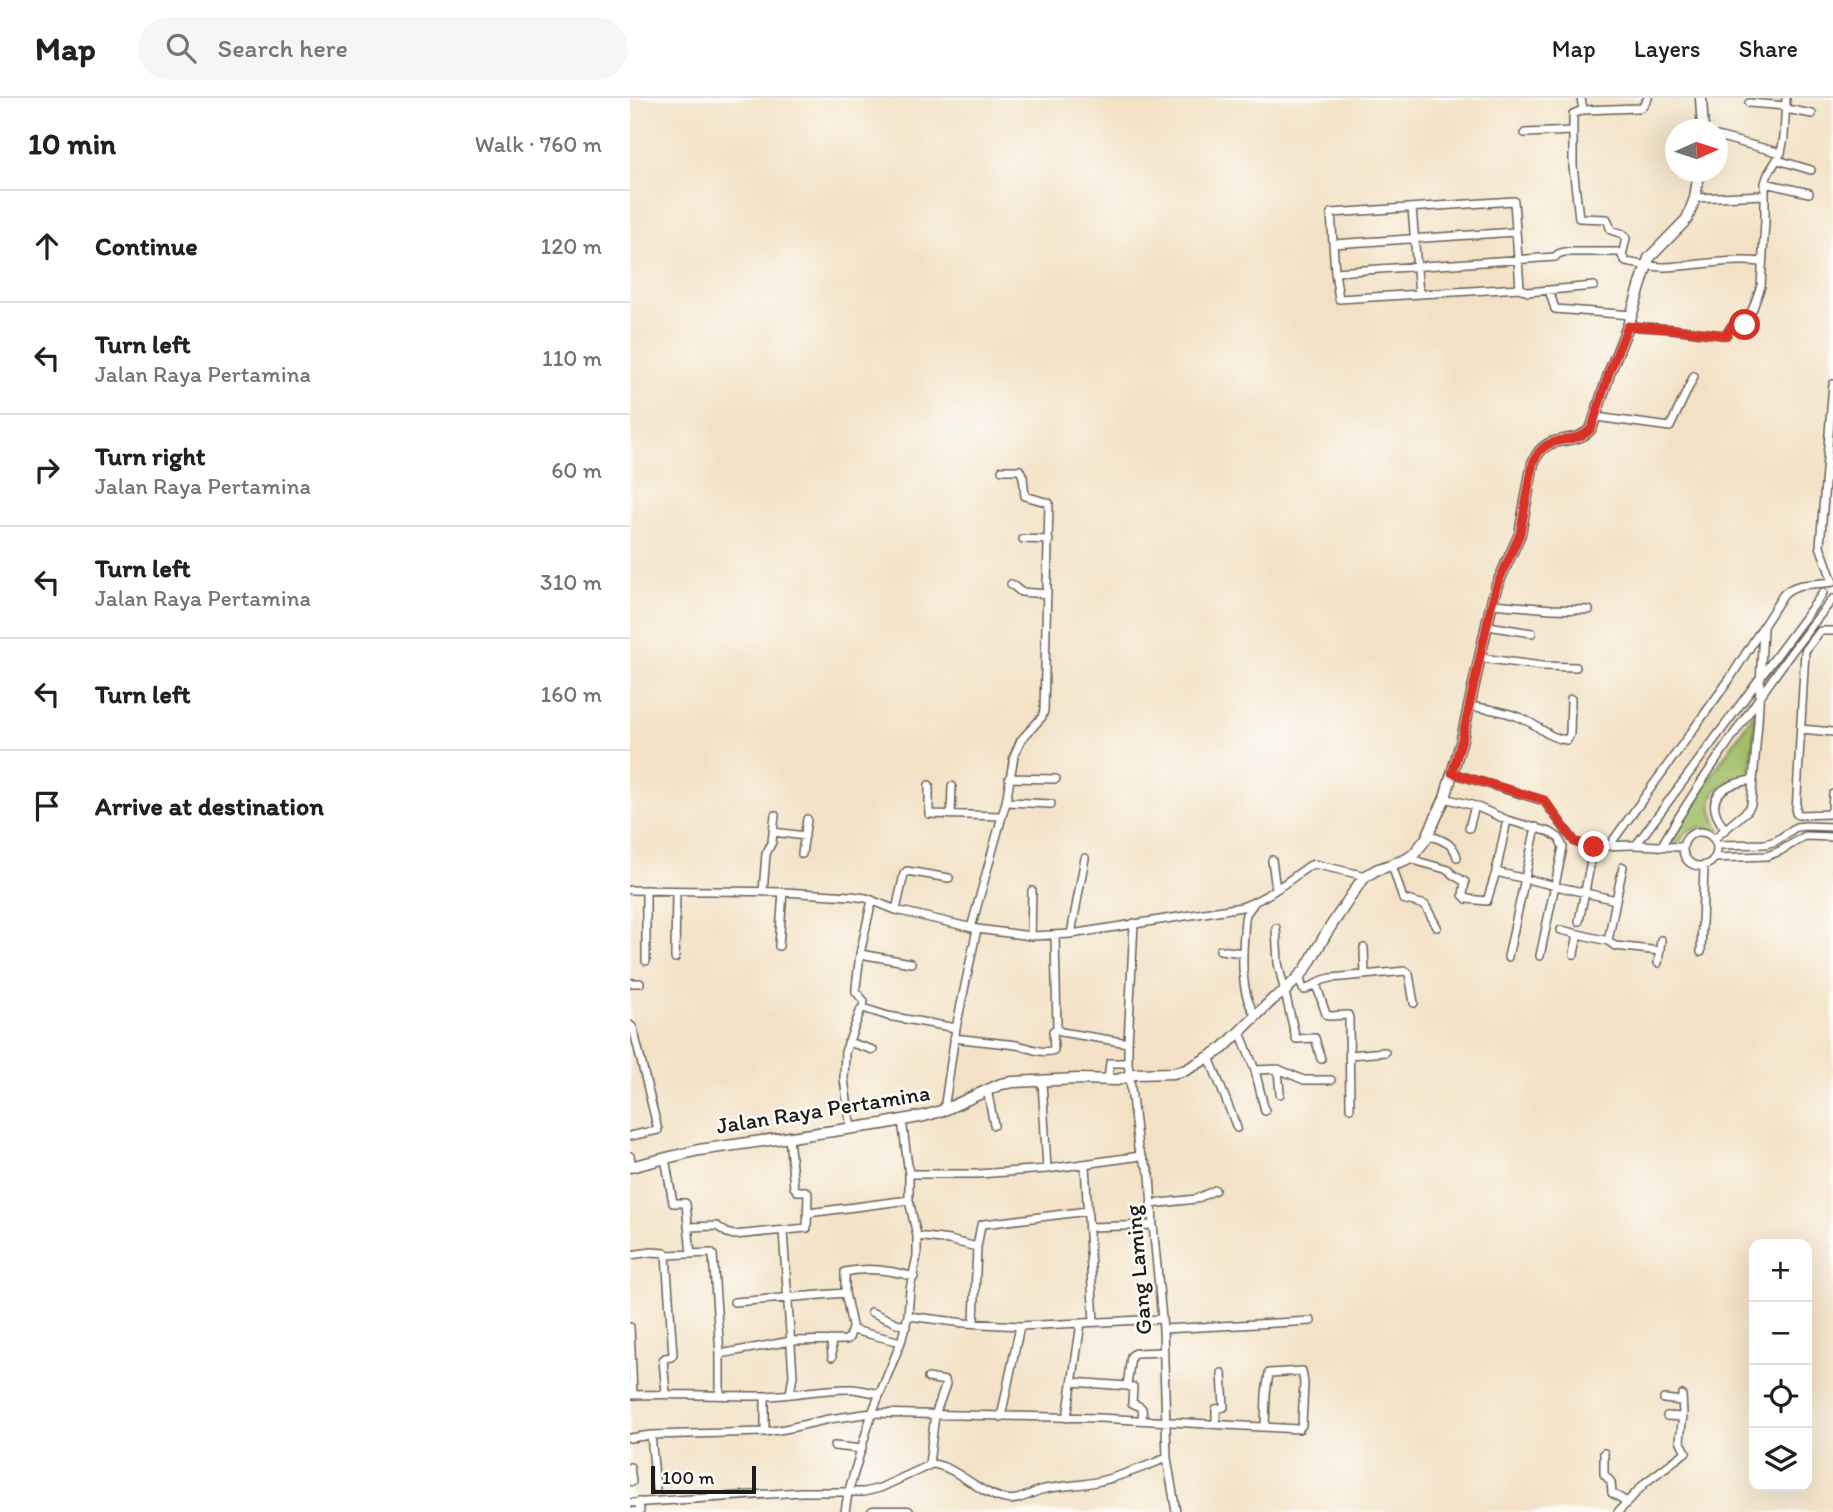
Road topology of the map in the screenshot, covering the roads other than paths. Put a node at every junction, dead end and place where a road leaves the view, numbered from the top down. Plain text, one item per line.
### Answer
1 (1581, 98) edge
2 (1648, 98) edge
3 (1701, 98) edge
4 (1749, 103) dead end
5 (1786, 104) edge
6 (1583, 110) junction
7 (1812, 114) dead end
8 (1702, 119) edge
9 (1573, 131) junction
10 (1525, 133) dead end
11 (1728, 140) edge
12 (1779, 156) junction
13 (1811, 170) dead end
14 (1697, 182) edge
15 (1765, 183) junction
16 (1809, 193) dead end
17 (1765, 195) junction
18 (1695, 198) junction
19 (1412, 208) junction
20 (1516, 232) junction
21 (1414, 238) junction
22 (1333, 244) junction
23 (1617, 252) dead end
24 (1518, 259) junction
25 (1762, 261) junction
26 (1416, 266) junction
27 (1647, 266) junction
28 (1335, 272) junction
29 (1594, 286) dead end
30 (1520, 288) junction
31 (1549, 290) junction
32 (1419, 294) junction
33 (1632, 314) junction
34 (1628, 326) junction
35 (1694, 376) dead end
36 (1833, 384) edge
37 (1596, 417) junction
38 (1002, 470) dead end
39 (1023, 539) dead end
40 (1049, 540) junction
41 (1831, 583) edge
42 (1011, 584) dead end
43 (1823, 593) junction
44 (1047, 594) junction
45 (1833, 599) edge
46 (1492, 604) junction
47 (1588, 610) dead end
48 (1488, 626) junction
49 (1763, 626) junction
50 (1833, 631) edge
51 (1532, 633) dead end
52 (1481, 658) junction
53 (1576, 667) dead end
54 (1760, 678) junction
55 (1759, 696) junction
56 (1572, 699) dead end
57 (1469, 706) junction
58 (1801, 729) junction
59 (1833, 732) edge
60 (1452, 773) junction
61 (1009, 779) junction
62 (1056, 779) dead end
63 (1753, 780) junction
64 (929, 785) dead end
65 (952, 786) dead end
66 (1833, 794) edge
67 (1445, 798) junction
68 (1006, 802) junction
69 (1051, 804) dead end
70 (1475, 806) junction
71 (1665, 807) junction
72 (775, 815) dead end
73 (951, 815) junction
74 (1002, 816) junction
75 (1676, 818) junction
76 (807, 819) dead end
77 (1507, 820) junction
78 (1536, 827) junction
79 (1833, 827) edge
80 (1469, 828) dead end
81 (1725, 830) junction
82 (773, 832) junction
83 (1429, 835) junction
84 (805, 836) junction
85 (1833, 837) edge
86 (1716, 842) junction
87 (1636, 845) junction
88 (1609, 846) junction
89 (1661, 847) junction
90 (1683, 847) junction
91 (802, 854) dead end
92 (1592, 856) dead end
93 (1409, 857) junction
94 (1457, 857) dead end
95 (1085, 858) dead end
96 (1715, 858) junction
97 (1272, 860) dead end
98 (1392, 865) junction
99 (1704, 866) junction
100 (1623, 867) dead end
101 (1496, 872) junction
102 (1366, 876) junction
103 (949, 878) dead end
104 (1525, 878) junction
105 (1555, 885) junction
106 (1276, 889) junction
107 (630, 890) edge
108 (646, 890) junction
109 (676, 891) junction
110 (1032, 891) dead end
111 (763, 892) junction
112 (783, 892) junction
113 (1585, 892) junction
114 (1616, 900) junction
115 (872, 901) junction
116 (1255, 902) junction
117 (896, 910) junction
118 (1579, 921) dead end
119 (1134, 923) junction
120 (1437, 927) dead end
121 (1276, 928) dead end
122 (974, 929) junction
123 (1560, 930) dead end
124 (1070, 934) junction
125 (1578, 934) junction
126 (1055, 935) junction
127 (1031, 936) junction
128 (1661, 940) dead end
129 (1608, 941) junction
130 (779, 946) dead end
131 (1364, 948) dead end
132 (1220, 950) dead end
133 (1660, 951) junction
134 (1701, 952) dead end
135 (1243, 953) junction
136 (860, 954) junction
137 (1574, 954) dead end
138 (1540, 956) dead end
139 (1508, 957) dead end
140 (675, 958) dead end
141 (646, 961) dead end
142 (911, 963) dead end
143 (1658, 963) dead end
144 (1365, 974) junction
145 (1299, 976) junction
146 (630, 983) edge
147 (640, 983) dead end
148 (1316, 984) junction
149 (1285, 991) junction
150 (1415, 1003) dead end
151 (863, 1008) junction
152 (1256, 1015) junction
153 (630, 1025) edge
154 (956, 1028) junction
155 (1057, 1029) junction
156 (1240, 1032) junction
157 (954, 1038) junction
158 (848, 1042) junction
159 (1128, 1044) junction
160 (873, 1051) dead end
161 (1385, 1052) dead end
162 (1350, 1055) junction
163 (640, 1057) junction
164 (1209, 1057) junction
165 (630, 1059) edge
166 (1321, 1059) dead end
167 (1128, 1063) junction
168 (1278, 1069) junction
169 (1255, 1070) junction
170 (1131, 1075) junction
171 (1108, 1080) junction
172 (1331, 1080) dead end
173 (1042, 1081) junction
174 (986, 1089) junction
175 (1280, 1094) dead end
176 (1350, 1108) dead end
177 (944, 1110) junction
178 (1265, 1111) dead end
179 (902, 1120) junction
180 (994, 1125) dead end
181 (1237, 1128) dead end
182 (851, 1129) junction
183 (630, 1136) edge
184 (789, 1138) junction
185 (1140, 1156) junction
186 (665, 1158) junction
187 (631, 1163) edge
188 (1085, 1165) junction
189 (1047, 1169) junction
190 (909, 1174) junction
191 (1215, 1190) dead end
192 (909, 1200) junction
193 (1151, 1204) junction
194 (1088, 1211) junction
195 (808, 1213) junction
196 (1153, 1226) junction
197 (688, 1227) junction
198 (1089, 1227) junction
199 (783, 1231) junction
200 (917, 1236) junction
201 (977, 1247) junction
202 (691, 1254) junction
203 (630, 1255) edge
204 (666, 1255) junction
205 (914, 1277) junction
206 (845, 1293) junction
207 (789, 1298) junction
208 (734, 1302) dead end
209 (871, 1312) dead end
210 (908, 1316) junction
211 (1162, 1319) junction
212 (1311, 1321) dead end
213 (974, 1322) junction
214 (1081, 1322) junction
215 (1094, 1322) junction
216 (906, 1326) junction
217 (1020, 1326) junction
218 (630, 1327) edge
219 (852, 1328) junction
220 (1164, 1329) junction
221 (631, 1337) edge
222 (831, 1340) junction
223 (791, 1341) junction
224 (901, 1342) junction
225 (1164, 1352) junction
226 (720, 1353) junction
227 (832, 1357) dead end
228 (1222, 1373) dead end
229 (928, 1378) dead end
230 (1072, 1382) junction
231 (1127, 1386) junction
232 (666, 1393) junction
233 (632, 1394) edge
234 (720, 1394) junction
235 (790, 1394) junction
236 (880, 1394) junction
237 (765, 1396) junction
238 (1664, 1399) dead end
239 (872, 1413) junction
240 (935, 1415) junction
241 (1667, 1416) dead end
242 (1001, 1417) junction
243 (1682, 1417) junction
244 (1068, 1418) junction
245 (1142, 1420) junction
246 (1167, 1422) junction
247 (1216, 1423) junction
248 (1265, 1427) junction
249 (765, 1432) junction
250 (651, 1435) junction
251 (630, 1438) edge
252 (834, 1446) dead end
253 (862, 1449) junction
254 (1604, 1453) dead end
255 (1168, 1461) junction
256 (929, 1464) junction
257 (630, 1467) edge
258 (632, 1482) dead end
259 (656, 1488) dead end
260 (847, 1497) junction
261 (1627, 1502) junction
262 (630, 1503) edge
263 (639, 1505) junction
264 (630, 1512) edge
265 (845, 1512) edge
266 (873, 1512) edge
267 (908, 1512) edge
268 (1176, 1512) edge
269 (1618, 1512) edge

1 - 6 street
2 - 6 street
3 - 8 main road
4 - 5 street
5 - 7 street
5 - 12 street
6 - 9 street
9 - 10 street
9 - 27 street
11 - 12 street
12 - 13 street
12 - 15 street
14 - 18 main road
15 - 16 street
15 - 17 street
17 - 18 street
17 - 25 street
18 - 27 main road
19 - 20 street
19 - 21 street
19 - 22 street
20 - 21 street
20 - 24 street
21 - 22 street
21 - 26 street
22 - 28 street
23 - 24 street
24 - 26 street
24 - 30 street
25 - 27 street
25 - 34 street
26 - 28 street
26 - 32 street
27 - 33 main road
28 - 32 street
29 - 31 street
30 - 31 street
30 - 32 street
31 - 33 street
33 - 34 main road
34 - 37 main road
35 - 37 street
36 - 41 street
37 - 46 main road
38 - 40 street
39 - 40 street
40 - 44 street
41 - 43 street
41 - 49 street
42 - 44 street
43 - 45 street
43 - 54 street
44 - 61 street
45 - 55 street
46 - 47 street
46 - 48 main road
48 - 51 street
48 - 52 main road
49 - 54 street
49 - 88 street
50 - 58 street
52 - 53 street
52 - 57 main road
54 - 55 street
54 - 71 street
55 - 63 street
55 - 75 street
56 - 57 street
57 - 60 main road
58 - 59 street
58 - 66 street
60 - 67 main road
60 - 88 street
61 - 62 street
61 - 68 street
63 - 81 street
63 - 81 street
64 - 73 street
65 - 73 street
67 - 70 street
67 - 83 main road
68 - 69 street
68 - 74 street
70 - 77 street
70 - 80 street
71 - 75 street
71 - 87 street
72 - 82 street
73 - 74 street
74 - 122 street
75 - 89 street
76 - 84 street
77 - 78 street
77 - 101 street
78 - 104 street
78 - 105 street
79 - 86 street
81 - 86 street
82 - 84 street
82 - 111 street
83 - 93 main road
83 - 94 street
84 - 91 street
85 - 96 street
86 - 90 street
86 - 96 street
87 - 88 street
87 - 89 street
89 - 90 street
90 - 99 street
92 - 113 street
93 - 98 main road
93 - 101 street
95 - 124 street
96 - 99 street
97 - 106 street
98 - 102 main road
98 - 120 street
99 - 134 street
100 - 114 street
101 - 104 street
102 - 106 street
102 - 145 main road, Jalan Raya Pertamina
103 - 117 street
104 - 105 street
104 - 139 street
105 - 113 street
105 - 138 street
106 - 116 street
107 - 108 street
108 - 109 street
108 - 141 street
109 - 111 street
109 - 140 street
110 - 127 street
111 - 112 street
112 - 115 street
112 - 130 street
113 - 114 street
113 - 118 street
114 - 129 street
115 - 117 street
115 - 136 street
116 - 119 street
116 - 135 street
117 - 122 street
119 - 124 street
119 - 159 street, Gang Laming
121 - 149 street
122 - 127 street
122 - 154 street
123 - 125 street
124 - 126 street
125 - 129 street
125 - 137 street
126 - 127 street
126 - 155 street
128 - 133 street
129 - 133 street
131 - 144 street
132 - 135 street
133 - 143 street
135 - 152 street
136 - 142 street
136 - 151 street
144 - 148 street
144 - 150 street
145 - 148 street
145 - 149 main road, Jalan Raya Pertamina
146 - 147 street
148 - 162 street
149 - 152 main road, Jalan Raya Pertamina
149 - 166 street
151 - 154 street
151 - 158 street
152 - 156 main road, Jalan Raya Pertamina
153 - 163 street
154 - 157 street
155 - 157 street
155 - 159 street
156 - 164 main road, Jalan Raya Pertamina
156 - 169 street
157 - 177 street
158 - 160 street
158 - 182 street
159 - 167 street, Gang Laming
161 - 162 street
162 - 176 street
163 - 165 street
163 - 183 street
164 - 170 main road, Jalan Raya Pertamina
164 - 181 street
167 - 170 street, Gang Laming
167 - 171 street
168 - 169 street
168 - 172 street
168 - 175 street
169 - 178 street
170 - 171 main road, Jalan Raya Pertamina
170 - 185 street, Gang Laming
171 - 173 main road, Jalan Raya Pertamina
173 - 174 main road, Jalan Raya Pertamina
173 - 189 street
174 - 177 main road, Jalan Raya Pertamina
174 - 180 street
177 - 179 main road, Jalan Raya Pertamina
179 - 182 main road, Jalan Raya Pertamina
179 - 190 street
182 - 184 main road, Jalan Raya Pertamina
184 - 186 main road, Jalan Raya Pertamina
184 - 195 street
185 - 188 street
185 - 193 street, Gang Laming
186 - 187 main road, Jalan Raya Pertamina
186 - 197 street
188 - 189 street
188 - 194 street
189 - 190 street
190 - 192 street
191 - 193 street
192 - 195 street
192 - 200 street
193 - 196 street, Gang Laming
194 - 198 street
194 - 201 street
195 - 199 street
196 - 198 street
196 - 211 street, Gang Laming
197 - 199 street
197 - 202 street
198 - 215 street
199 - 207 street
200 - 201 street
200 - 205 street
201 - 213 street
202 - 204 street
202 - 226 street
203 - 204 street
204 - 232 street
205 - 206 street
205 - 210 street
206 - 207 street
206 - 219 street
207 - 208 street
207 - 223 street
209 - 216 street
210 - 213 street
210 - 216 street
211 - 215 street
211 - 220 street, Gang Laming
212 - 220 street
213 - 217 street
214 - 215 street
214 - 217 street
214 - 230 street
216 - 224 street
217 - 242 street
218 - 221 street
219 - 222 street
219 - 224 street
220 - 225 street, Gang Laming
221 - 233 street
222 - 223 street
222 - 227 street
223 - 226 street
223 - 235 street
224 - 236 street
225 - 231 street
225 - 246 street, Gang Laming
226 - 234 street
228 - 247 street
229 - 240 street
230 - 231 street
230 - 244 street
231 - 245 street
232 - 233 street
232 - 234 street
234 - 237 street
235 - 236 street
235 - 237 street
236 - 239 street
237 - 249 street
238 - 243 street
239 - 240 street
239 - 249 street
239 - 253 street
240 - 242 street
240 - 256 street
241 - 243 street
242 - 244 street
243 - 261 street
244 - 245 street
245 - 246 street
246 - 247 street
246 - 255 street, Gang Laming
247 - 248 street
248 - 248 street
249 - 250 street
250 - 251 street
250 - 259 street
252 - 253 street
253 - 260 street
254 - 261 street
255 - 256 street
255 - 268 street, Gang Laming
256 - 260 street
257 - 258 street
260 - 263 street
260 - 265 street
261 - 269 street
262 - 263 street
263 - 264 street
266 - 267 main road

